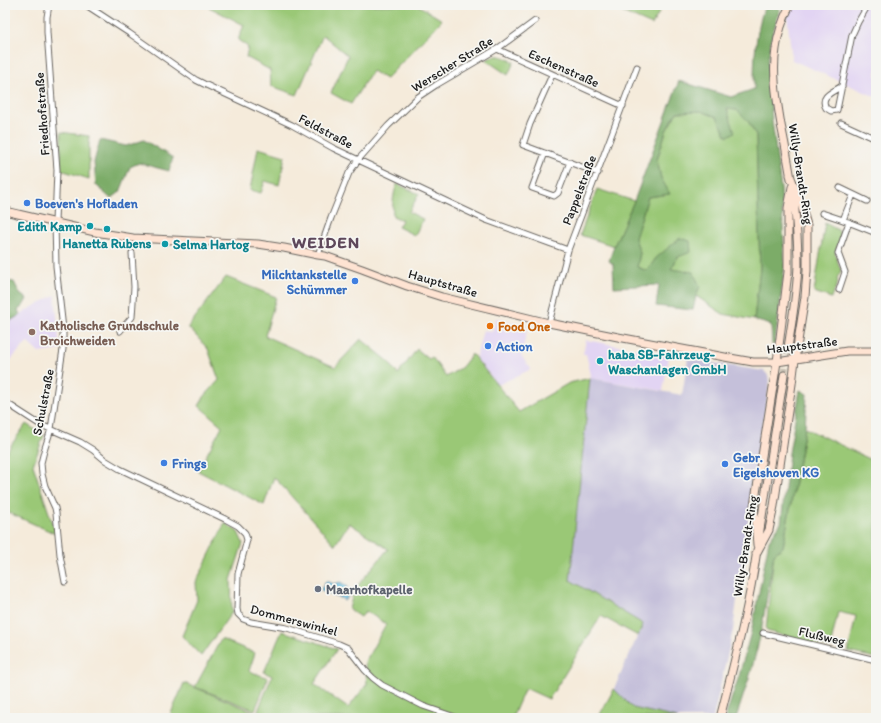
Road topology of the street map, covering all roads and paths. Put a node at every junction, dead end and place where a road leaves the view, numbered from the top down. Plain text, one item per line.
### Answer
1 (48, 5) edge
2 (86, 5) edge
3 (790, 5) edge
4 (868, 5) edge
5 (535, 21) dead end
6 (497, 49) junction
7 (637, 67) dead end
8 (552, 75) junction
9 (842, 86) junction
10 (623, 106) junction
11 (840, 123) dead end
12 (876, 139) edge
13 (545, 153) junction
14 (358, 160) junction
15 (570, 162) junction
16 (598, 173) junction
17 (790, 175) junction
18 (792, 187) junction
19 (840, 188) dead end
20 (853, 195) junction
21 (867, 201) dead end
22 (5, 211) edge
23 (822, 213) dead end
24 (843, 220) junction
25 (55, 222) junction
26 (849, 222) junction
27 (876, 233) edge
28 (568, 250) junction
29 (132, 253) tunnel mouth
30 (318, 255) junction
31 (839, 290) dead end
32 (549, 323) junction
33 (120, 331) dead end
34 (788, 348) tunnel mouth
35 (876, 351) edge
36 (795, 360) junction
37 (777, 362) junction
38 (784, 375) tunnel mouth
39 (5, 402) edge
40 (51, 429) junction
41 (757, 545) junction
42 (756, 554) junction
43 (65, 582) dead end
44 (763, 633) dead end
45 (876, 660) edge
46 (458, 718) edge
47 (720, 718) edge

1 - 25 street, Friedhofstraße
2 - 14 street, Feldstraße
3 - 17 main road, Willy-Brandt-Ring
4 - 9 street
5 - 6 street, Werscher Straße
6 - 8 street, Eschenstraße
6 - 14 street, Werscher Straße
7 - 10 street, Pappelstraße
8 - 10 street, Eschenstraße
8 - 13 street
9 - 9 street
10 - 16 street, Pappelstraße
11 - 12 street
13 - 15 street
13 - 15 street
14 - 28 street, Feldstraße
14 - 30 street, Werscher Straße
15 - 16 street
16 - 28 street, Pappelstraße
17 - 18 main road, Willy-Brandt-Ring
17 - 36 main road
18 - 34 main road, Willy-Brandt-Ring
18 - 37 main road
19 - 20 street
20 - 21 street
20 - 24 street
22 - 25 main road, Hauptstraße
23 - 24 street
24 - 26 street
25 - 30 main road, Hauptstraße
25 - 40 street, Schulstraße
26 - 27 street
26 - 31 street
28 - 32 street, Pappelstraße
29 - 33 street
30 - 32 main road, Hauptstraße
32 - 37 main road, Hauptstraße
35 - 36 main road, Hauptstraße
36 - 37 main road, Hauptstraße
36 - 42 main road
37 - 41 main road
38 - 41 main road, Willy-Brandt-Ring
39 - 40 street, Dommerswinkel
40 - 43 street, Schulstraße
40 - 46 street, Dommerswinkel
41 - 42 main road, Willy-Brandt-Ring
42 - 47 main road, Willy-Brandt-Ring
44 - 45 street, Flußweg

